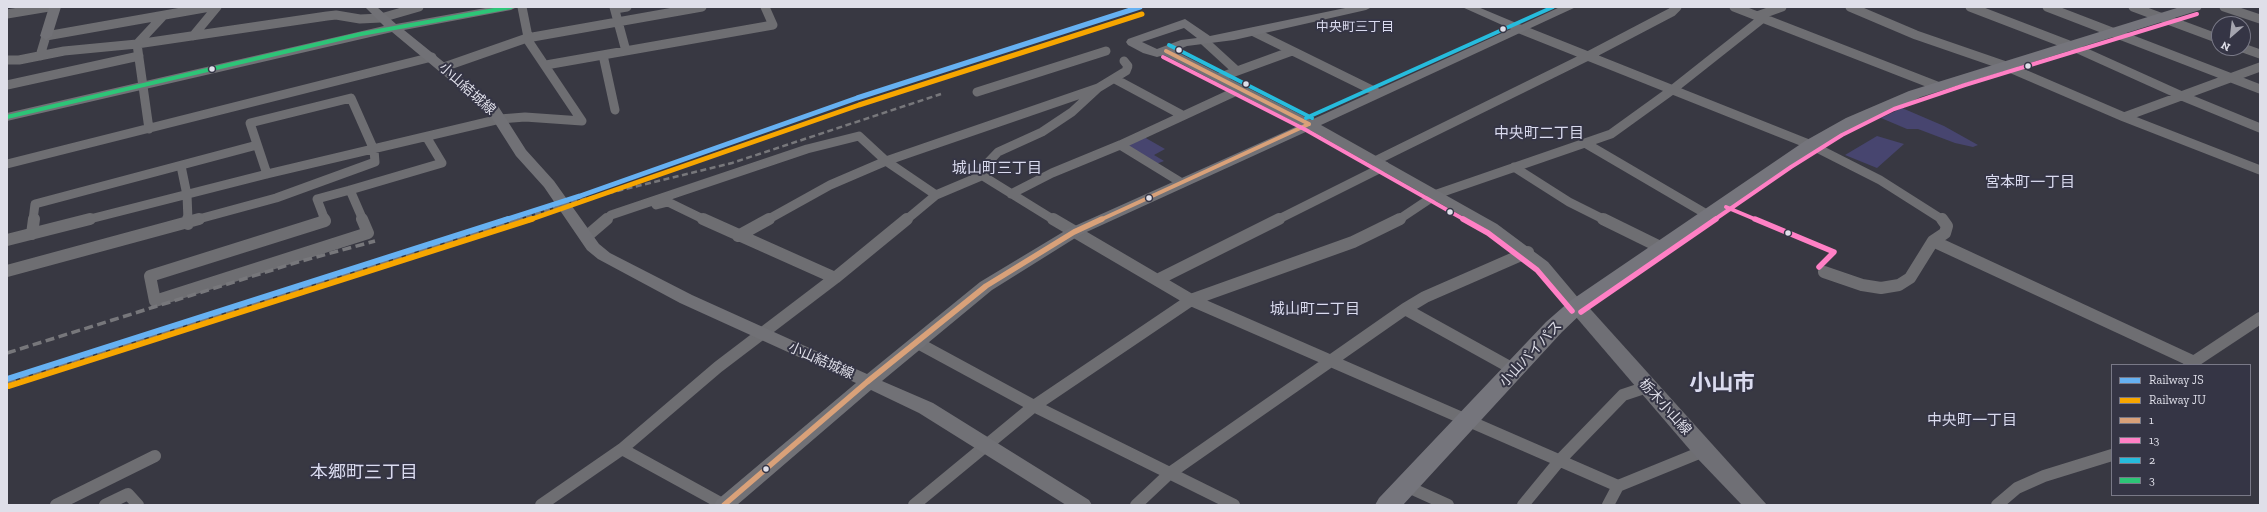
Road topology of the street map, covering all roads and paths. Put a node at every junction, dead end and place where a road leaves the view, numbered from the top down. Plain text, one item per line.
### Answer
1 (49, 7) edge
2 (55, 7) edge
3 (211, 7) edge
4 (217, 7) edge
5 (223, 7) edge
6 (371, 7) edge
7 (419, 7) edge
8 (511, 7) edge
9 (522, 7) edge
10 (627, 7) edge
11 (702, 7) edge
12 (765, 7) edge
13 (1366, 7) edge
14 (1468, 7) edge
15 (1570, 7) edge
16 (1734, 7) edge
17 (1782, 7) edge
18 (1850, 7) edge
19 (1973, 7) edge
20 (2048, 7) edge
21 (2133, 7) edge
22 (2195, 7) edge
23 (2224, 7) edge
24 (614, 8) edge
25 (1672, 8) edge
26 (7, 14) edge
27 (164, 15) junction
28 (1760, 17) junction
29 (381, 18) junction
30 (2161, 18) junction
31 (2260, 19) edge
32 (618, 21) junction
33 (394, 28) junction
34 (1520, 29) junction
35 (1254, 32) junction
36 (2111, 33) junction
37 (46, 36) junction
38 (2211, 36) edge
39 (196, 37) junction
40 (527, 38) junction
41 (1205, 39) junction
42 (2069, 45) junction
43 (1169, 49) junction
44 (138, 50) junction
45 (626, 51) junction
46 (1106, 51) dead end
47 (1292, 51) junction
48 (604, 55) junction
49 (40, 56) junction
50 (1588, 56) junction
51 (432, 57) junction
52 (7, 60) edge
53 (1124, 61) dead end
54 (546, 65) junction
55 (2003, 65) junction
56 (444, 67) junction
57 (2260, 67) edge
58 (1237, 71) junction
59 (1115, 78) junction
60 (1218, 78) junction
61 (2230, 78) junction
62 (7, 85) edge
63 (143, 85) junction
64 (1937, 86) junction
65 (1098, 88) junction
66 (1241, 89) junction
67 (2260, 89) edge
68 (1672, 90) junction
69 (977, 92) dead end
70 (1378, 93) junction
71 (2182, 96) junction
72 (615, 110) dead end
73 (1182, 115) junction
74 (7, 117) edge
75 (2124, 117) junction
76 (500, 119) junction
77 (1310, 124) junction
78 (2260, 128) edge
79 (149, 129) junction
80 (427, 138) junction
81 (1585, 143) junction
82 (1120, 145) junction
83 (1812, 145) junction
84 (257, 146) junction
85 (374, 150) junction
86 (886, 161) junction
87 (1380, 163) junction
88 (7, 164) edge
89 (181, 166) junction
90 (1514, 167) junction
91 (2260, 170) edge
92 (267, 174) junction
93 (981, 176) junction
94 (1182, 183) junction
95 (350, 190) junction
96 (1011, 194) junction
97 (1437, 194) junction
98 (187, 195) junction
99 (936, 195) junction
100 (611, 215) junction
101 (1708, 215) junction
102 (188, 224) junction
103 (1074, 232) junction
104 (32, 234) junction
105 (584, 235) junction
106 (738, 236) junction
107 (7, 240) edge
108 (1933, 241) junction
109 (1660, 247) junction
110 (1528, 252) junction
111 (7, 271) edge
112 (1824, 272) dead end
113 (835, 278) junction
114 (1157, 280) junction
115 (1191, 300) junction
116 (1577, 306) junction
117 (1406, 309) junction
118 (2260, 318) edge
119 (762, 334) junction
120 (916, 342) junction
121 (1332, 361) junction
122 (2190, 363) edge
123 (1515, 370) junction
124 (867, 382) junction
125 (1647, 387) junction
126 (1034, 406) junction
127 (1469, 420) junction
128 (986, 444) junction
129 (622, 449) junction
130 (1704, 451) junction
131 (2111, 455) edge
132 (155, 456) dead end
133 (1560, 460) junction
134 (1170, 473) junction
135 (1406, 486) junction
136 (1618, 486) junction
137 (921, 503) edge
138 (56, 505) edge
139 (105, 505) edge
140 (138, 505) edge
141 (541, 505) edge
142 (724, 505) edge
143 (1082, 505) edge
144 (1136, 505) edge
145 (1234, 505) edge
146 (1388, 505) edge
147 (1448, 505) edge
148 (1523, 505) edge
149 (1608, 505) edge
150 (1756, 505) edge
151 (1997, 505) edge

1 - 26 street
2 - 37 main road
3 - 4 street
3 - 27 street
4 - 5 street
4 - 39 street
6 - 29 main road, 小山結城線
7 - 29 street
8 - 33 main road
9 - 40 street
10 - 24 street
11 - 32 street
12 - 45 street
13 - 35 main road
14 - 34 main road
15 - 34 main road
16 - 28 street
17 - 28 street
18 - 55 street
19 - 42 street
20 - 36 street
21 - 30 street
22 - 30 highway, 小山バイパス
23 - 31 street
24 - 32 street
25 - 50 street
27 - 37 street
27 - 44 street
28 - 64 street
28 - 68 street
29 - 33 main road, 小山結城線
29 - 39 street
30 - 36 highway, 小山バイパス
30 - 38 street
32 - 40 street
32 - 45 street
33 - 51 main road, 小山結城線
33 - 63 main road
34 - 50 street
34 - 70 main road
35 - 41 main road
35 - 47 street
36 - 42 highway, 小山バイパス
36 - 61 street
37 - 49 street
39 - 44 street
40 - 54 street
40 - 56 street
41 - 43 main road
41 - 43 main road
41 - 58 street
42 - 55 highway, 小山バイパス
42 - 71 street
43 - 60 main road
44 - 49 street
44 - 62 street
44 - 63 street
45 - 48 street
46 - 69 street
47 - 58 street
47 - 70 street
48 - 54 street
48 - 72 street
49 - 52 street
50 - 68 street
50 - 87 street
51 - 56 main road, 小山結城線
51 - 79 street
53 - 59 street
54 - 76 street
55 - 64 highway, 小山バイパス
55 - 75 street
56 - 76 main road, 小山結城線
57 - 61 street
58 - 60 street
59 - 65 street
59 - 73 street
60 - 66 main road
61 - 67 street
61 - 71 street
63 - 74 main road
63 - 79 street
64 - 83 highway, 小山バイパス
65 - 86 street
65 - 93 street
66 - 73 street
66 - 77 main road
68 - 81 street
68 - 83 street
70 - 77 main road
71 - 75 street
71 - 78 street
73 - 82 street
75 - 91 street
76 - 80 street
76 - 105 main road, 小山結城線
77 - 87 main road
77 - 94 main road
79 - 88 street
80 - 85 street
80 - 95 street
81 - 90 street
81 - 101 street
82 - 94 street
82 - 96 street
83 - 101 highway, 小山バイパス
83 - 108 street
84 - 85 street
84 - 89 street
84 - 92 street
85 - 92 street
85 - 102 street
86 - 99 street
86 - 100 street
86 - 106 street
87 - 97 main road
87 - 114 street
89 - 98 street
89 - 104 street
90 - 97 street
90 - 109 street
92 - 98 street
93 - 96 street
93 - 99 street
94 - 103 main road
95 - 95 street
96 - 103 street
97 - 110 main road
97 - 115 street
98 - 102 street
98 - 104 street
99 - 113 street
100 - 105 street
100 - 106 street
101 - 109 highway, 小山バイパス
102 - 111 street
103 - 114 street
103 - 120 main road
104 - 107 street
105 - 119 main road, 小山結城線
106 - 113 street
108 - 112 street
108 - 122 street
109 - 116 highway, 小山バイパス
110 - 116 main road
110 - 117 street
113 - 119 street
114 - 115 street
115 - 121 street
115 - 126 street
116 - 123 highway, 小山バイパス
116 - 125 main road, 栃木小山線
117 - 121 street
117 - 123 street
118 - 122 street
119 - 124 main road, 小山結城線
119 - 129 street
120 - 124 main road
120 - 126 street
121 - 127 street
121 - 134 street
123 - 127 highway, 小山バイパス
124 - 128 main road, 小山結城線
124 - 142 main road
125 - 130 main road, 栃木小山線
125 - 133 street
126 - 128 street
126 - 134 street
127 - 133 street
127 - 135 highway, 小山バイパス
128 - 137 street
128 - 143 main road, 小山結城線
129 - 141 street
129 - 142 street
130 - 136 street
130 - 150 main road, 栃木小山線
131 - 151 street
132 - 138 street
133 - 136 street
133 - 148 street
134 - 144 street
134 - 145 street
135 - 146 highway, 小山バイパス
135 - 147 street
136 - 149 street
139 - 140 street

